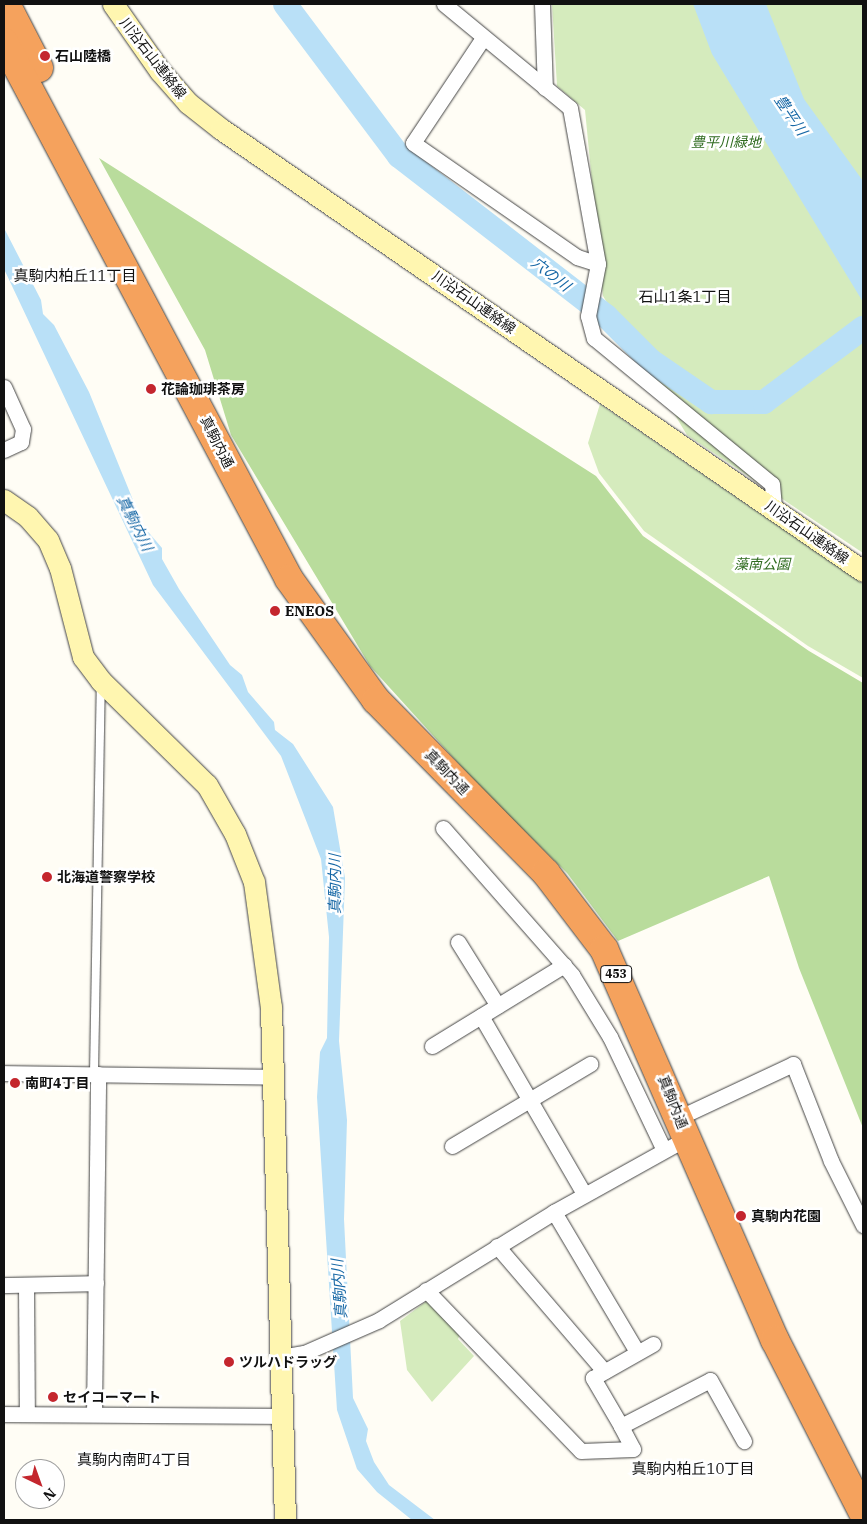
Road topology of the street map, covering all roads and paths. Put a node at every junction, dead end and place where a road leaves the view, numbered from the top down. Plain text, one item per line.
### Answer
1 (6, 4) edge
2 (113, 4) edge
3 (444, 4) edge
4 (542, 4) edge
5 (483, 38) junction
6 (4, 42) edge
7 (4, 77) edge
8 (545, 88) junction
9 (598, 264) junction
10 (4, 387) edge
11 (4, 450) edge
12 (4, 500) edge
13 (774, 509) junction
14 (251, 510) junction
15 (863, 571) edge
16 (101, 681) junction
17 (443, 828) dead end
18 (458, 942) dead end
19 (564, 965) junction
20 (498, 1006) junction
21 (481, 1016) junction
22 (432, 1046) dead end
23 (590, 1064) dead end
24 (4, 1073) edge
25 (96, 1074) junction
26 (274, 1077) junction
27 (529, 1098) junction
28 (677, 1134) junction
29 (452, 1146) dead end
30 (584, 1194) junction
31 (554, 1212) junction
32 (863, 1225) edge
33 (497, 1246) junction
34 (96, 1283) junction
35 (4, 1285) edge
36 (26, 1285) junction
37 (426, 1290) junction
38 (653, 1344) dead end
39 (637, 1352) junction
40 (281, 1357) junction
41 (604, 1371) junction
42 (4, 1414) edge
43 (27, 1414) junction
44 (94, 1414) junction
45 (283, 1416) junction
46 (621, 1426) junction
47 (744, 1441) dead end
48 (863, 1513) edge
49 (286, 1520) edge

1 - 14 highway
2 - 13 street, 川沿石山連絡線
3 - 5 street
4 - 8 street
5 - 8 street
5 - 9 street
6 - 14 highway, 真駒内通 / 453
7 - 14 highway
8 - 9 street
9 - 13 street
10 - 11 street
12 - 16 street
13 - 15 street, 川沿石山連絡線
14 - 28 highway, 真駒内通 / 453
16 - 25 lane
16 - 26 street
17 - 19 street
18 - 20 street
19 - 20 street
19 - 28 street
20 - 21 street
21 - 22 street
21 - 27 street
23 - 27 street
24 - 25 street
25 - 26 street
25 - 34 street
26 - 40 street
27 - 29 street
27 - 30 street
28 - 30 street
28 - 32 street
28 - 48 highway, 真駒内通 / 453
30 - 31 street
31 - 33 street
31 - 39 street
33 - 37 street
33 - 41 street
34 - 36 street
34 - 44 street
35 - 36 street
36 - 43 street
37 - 40 street
37 - 46 street
38 - 39 street
39 - 41 street
40 - 45 street
41 - 46 street
42 - 43 street
43 - 44 street
44 - 45 street
45 - 49 street
46 - 47 street

